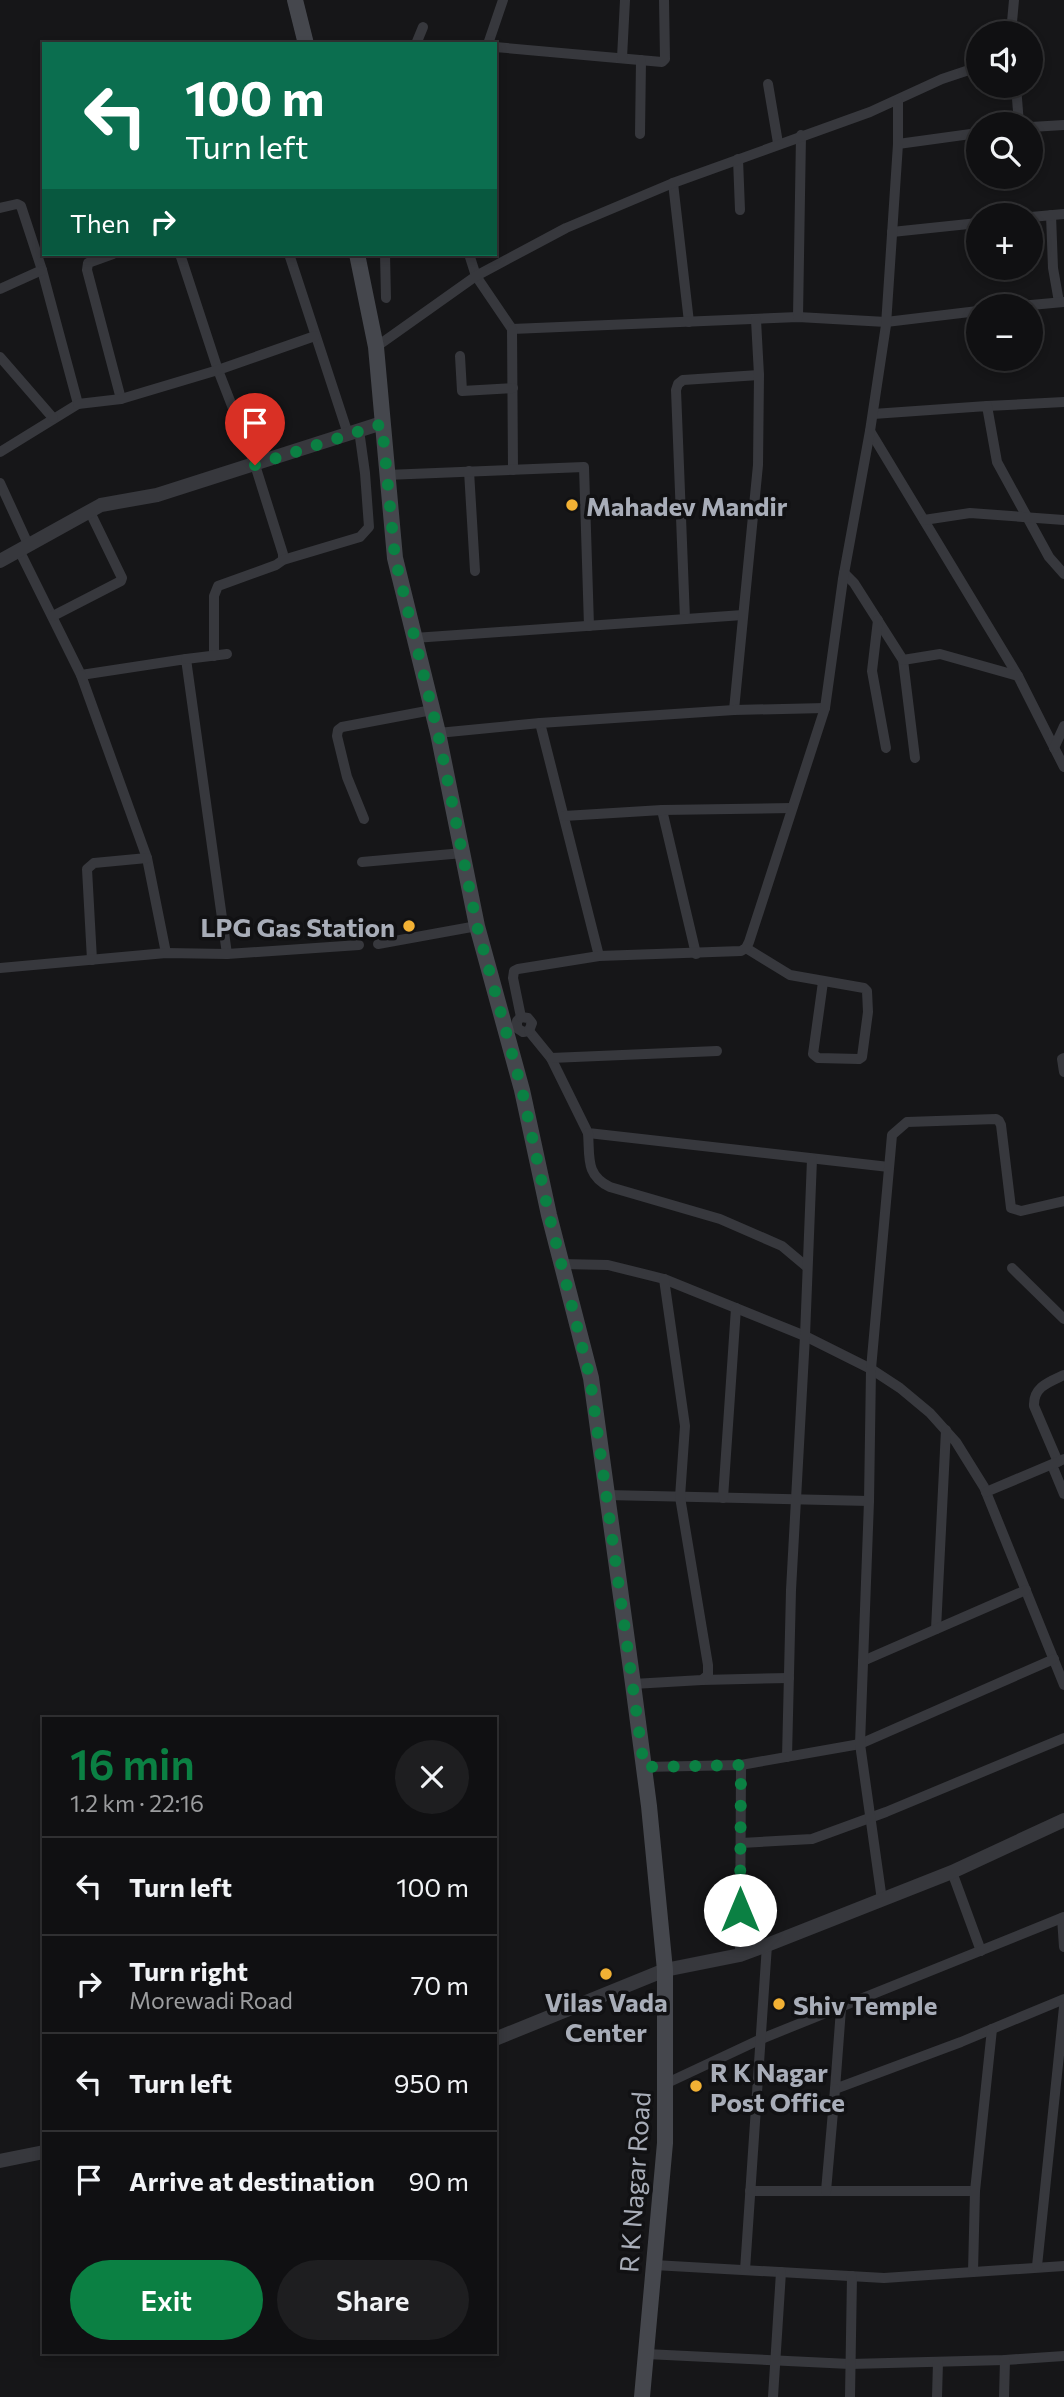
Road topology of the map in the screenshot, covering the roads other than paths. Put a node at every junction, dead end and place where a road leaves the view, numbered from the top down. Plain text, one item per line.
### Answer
1 (295, 0) edge
2 (503, 0) edge
3 (625, 0) edge
4 (664, 0) edge
5 (1014, 0) edge
6 (1012, 21) edge
7 (423, 27) dead end
8 (306, 42) edge
9 (417, 42) edge
10 (489, 42) edge
11 (497, 47) edge
12 (622, 58) junction
13 (641, 60) junction
14 (966, 71) edge
15 (768, 84) dead end
16 (898, 101) junction
17 (1064, 125) edge
18 (1043, 126) edge
19 (640, 134) dead end
20 (801, 135) junction
21 (966, 135) edge
22 (778, 144) junction
23 (898, 144) junction
24 (738, 159) junction
25 (673, 183) junction
26 (0, 208) edge
27 (740, 210) dead end
28 (1064, 214) edge
29 (1051, 215) junction
30 (1043, 216) edge
31 (966, 224) edge
32 (892, 232) junction
33 (107, 256) edge
34 (181, 256) edge
35 (290, 256) edge
36 (357, 256) edge
37 (385, 256) edge
38 (470, 256) edge
39 (42, 270) junction
40 (476, 275) junction
41 (0, 289) edge
42 (386, 298) dead end
43 (1061, 302) edge
44 (1043, 304) edge
45 (966, 312) edge
46 (798, 317) junction
47 (756, 320) junction
48 (689, 321) junction
49 (886, 322) junction
50 (513, 329) junction
51 (315, 335) junction
52 (376, 347) junction
53 (460, 356) dead end
54 (0, 357) edge
55 (218, 370) junction
56 (759, 375) junction
57 (513, 388) junction
58 (121, 399) junction
59 (1064, 402) edge
60 (78, 404) junction
61 (987, 406) junction
62 (873, 414) junction
63 (53, 418) junction
64 (382, 424) junction
65 (870, 431) junction
66 (353, 432) junction
67 (0, 452) edge
68 (255, 465) junction
69 (513, 470) junction
70 (469, 471) junction
71 (386, 475) junction
72 (0, 483) edge
73 (89, 510) junction
74 (1026, 515) junction
75 (925, 520) junction
76 (1064, 520) edge
77 (24, 547) junction
78 (283, 560) junction
79 (0, 561) edge
80 (475, 570) dead end
81 (844, 573) junction
82 (1064, 574) edge
83 (743, 615) junction
84 (53, 616) junction
85 (685, 619) junction
86 (878, 620) junction
87 (589, 626) junction
88 (414, 638) junction
89 (227, 654) dead end
90 (214, 656) junction
91 (186, 659) junction
92 (903, 660) junction
93 (81, 674) junction
94 (1018, 676) junction
95 (825, 708) junction
96 (432, 710) junction
97 (734, 710) junction
98 (540, 723) junction
99 (1064, 726) edge
100 (438, 733) junction
101 (886, 748) dead end
102 (1054, 748) junction
103 (915, 758) dead end
104 (1064, 767) edge
105 (792, 808) junction
106 (662, 810) junction
107 (564, 816) junction
108 (364, 819) dead end
109 (463, 853) junction
110 (147, 858) junction
111 (362, 862) dead end
112 (477, 926) junction
113 (378, 944) dead end
114 (359, 945) dead end
115 (746, 948) junction
116 (166, 953) junction
117 (227, 954) junction
118 (696, 954) junction
119 (599, 956) junction
120 (92, 960) junction
121 (0, 968) edge
122 (823, 982) junction
123 (519, 1027) junction
124 (717, 1051) dead end
125 (551, 1058) junction
126 (1064, 1058) edge
127 (1064, 1072) edge
128 (588, 1133) junction
129 (812, 1159) junction
130 (889, 1167) junction
131 (1064, 1203) edge
132 (561, 1264) junction
133 (807, 1267) junction
134 (1012, 1268) dead end
135 (664, 1279) junction
136 (736, 1308) junction
137 (1064, 1319) edge
138 (805, 1336) junction
139 (871, 1369) junction
140 (1064, 1375) edge
141 (946, 1430) junction
142 (1058, 1462) edge
143 (986, 1492) junction
144 (1064, 1494) edge
145 (606, 1495) junction
146 (680, 1497) junction
147 (723, 1498) junction
148 (796, 1500) junction
149 (869, 1501) junction
150 (1026, 1590) junction
151 (936, 1629) junction
152 (1054, 1659) junction
153 (863, 1661) junction
154 (789, 1678) junction
155 (702, 1680) junction
156 (634, 1684) junction
157 (1064, 1685) edge
158 (1064, 1738) edge
159 (860, 1744) junction
160 (787, 1757) junction
161 (741, 1765) junction
162 (644, 1767) junction
163 (869, 1818) junction
164 (1064, 1820) edge
165 (741, 1843) junction
166 (952, 1872) junction
167 (882, 1900) junction
168 (1063, 1918) edge
169 (767, 1945) junction
170 (1064, 1947) edge
171 (981, 1951) junction
172 (740, 1955) junction
173 (665, 1970) junction
174 (1064, 1999) edge
175 (1064, 2007) edge
176 (842, 2009) junction
177 (992, 2029) junction
178 (497, 2038) edge
179 (761, 2039) junction
180 (665, 2084) junction
181 (835, 2089) junction
182 (1050, 2134) junction
183 (1064, 2135) edge
184 (42, 2152) edge
185 (0, 2161) edge
186 (750, 2191) junction
187 (826, 2191) junction
188 (975, 2191) junction
189 (654, 2265) junction
190 (1037, 2266) junction
191 (1064, 2266) edge
192 (745, 2270) junction
193 (781, 2272) junction
194 (973, 2273) junction
195 (852, 2276) junction
196 (646, 2354) junction
197 (1064, 2356) edge
198 (1005, 2360) junction
199 (775, 2361) junction
200 (938, 2362) junction
201 (850, 2364) junction
202 (642, 2397) edge
203 (772, 2397) edge
204 (849, 2397) edge
205 (937, 2397) edge
206 (1004, 2397) edge

1 - 8 main road
2 - 10 street
3 - 12 street
4 - 13 street
5 - 6 street
7 - 9 street
11 - 12 street
12 - 13 street
13 - 19 street
14 - 16 street
15 - 22 street
16 - 20 street
16 - 23 street
17 - 18 street
20 - 22 street
20 - 46 street
21 - 23 street
22 - 24 street
23 - 32 street
24 - 25 street
24 - 27 street
25 - 40 street
25 - 48 street
26 - 39 street
28 - 29 street
29 - 30 street
29 - 43 street
31 - 32 street
32 - 49 street
33 - 58 street
34 - 55 street
35 - 51 street
36 - 52 main road, R K Nagar Road
37 - 42 street
38 - 40 street
39 - 41 street
39 - 60 street
40 - 50 street
40 - 52 street
43 - 44 street
45 - 49 street
46 - 47 street
46 - 49 street
47 - 48 street
47 - 56 street
48 - 50 street
49 - 62 street
50 - 57 street
51 - 55 street
51 - 66 street
52 - 64 main road, R K Nagar Road
53 - 57 street
54 - 63 street
55 - 58 street
55 - 68 street
56 - 83 street
56 - 85 street
57 - 69 street
58 - 60 street
59 - 61 street
60 - 63 street
61 - 62 street
61 - 74 street
62 - 65 street
63 - 67 street
64 - 66 street
64 - 71 main road, R K Nagar Road
65 - 75 street
65 - 81 street
66 - 68 street
66 - 78 street
68 - 73 street
68 - 78 street
69 - 70 street
69 - 87 street
70 - 71 street
70 - 80 street
71 - 88 main road, R K Nagar Road
72 - 77 street
73 - 77 street
73 - 84 street
74 - 75 street
74 - 76 street
74 - 82 street
75 - 94 street
77 - 79 street
77 - 84 street
78 - 90 street
81 - 86 street
81 - 95 street
83 - 85 street
83 - 97 street
84 - 93 street
85 - 87 street
86 - 92 street
86 - 101 street
87 - 88 street
88 - 96 main road, R K Nagar Road
89 - 90 street
90 - 91 street
91 - 93 street
91 - 117 street
92 - 94 street
92 - 103 street
93 - 110 street
94 - 102 street
95 - 97 street
95 - 105 street
96 - 100 main road, R K Nagar Road
96 - 108 street
97 - 98 street
98 - 100 street
98 - 107 street
99 - 102 street
100 - 109 main road, R K Nagar Road
102 - 104 street
105 - 106 street
105 - 115 street
106 - 107 street
106 - 118 street
107 - 119 street
109 - 111 street
109 - 112 main road, R K Nagar Road
110 - 116 street
110 - 120 street
112 - 113 street
112 - 123 main road, R K Nagar Road
114 - 117 street
115 - 118 street
115 - 122 street
116 - 117 street
116 - 120 street
118 - 119 street
119 - 123 street
120 - 121 street
122 - 122 street
123 - 125 street
123 - 132 main road, R K Nagar Road
124 - 125 street
125 - 128 street
126 - 127 street
128 - 129 street
128 - 133 street
129 - 130 street
129 - 133 street
130 - 131 street
130 - 139 street
132 - 135 street
132 - 145 main road, R K Nagar Road
133 - 138 street
134 - 137 street
135 - 136 street
135 - 146 street
136 - 138 street
136 - 147 street
138 - 139 street
138 - 148 street
139 - 141 street
139 - 149 street
140 - 142 street
141 - 143 street
141 - 151 street
142 - 143 street
142 - 144 street
143 - 150 street
145 - 146 street
145 - 156 main road, R K Nagar Road
146 - 147 street
146 - 155 street
147 - 148 street
148 - 149 street
148 - 154 street
149 - 153 street
150 - 151 street
150 - 152 street
151 - 153 street
152 - 157 street
152 - 159 street
153 - 159 street
154 - 155 street
154 - 160 street
155 - 156 street
156 - 162 main road, R K Nagar Road
158 - 163 street
159 - 160 street
159 - 163 street
160 - 161 street
161 - 162 street
161 - 165 street
162 - 173 main road, R K Nagar Road
163 - 165 street
163 - 167 street
164 - 166 street
165 - 172 street
166 - 167 street
166 - 171 street
167 - 169 street
168 - 170 street
168 - 171 street
169 - 172 street
169 - 179 street
171 - 176 street
172 - 173 street
173 - 178 street
173 - 180 main road, R K Nagar Road
174 - 177 street
175 - 182 street
176 - 179 street
176 - 181 street
177 - 181 street
177 - 188 street
179 - 180 street
179 - 186 street
180 - 189 main road, R K Nagar Road
181 - 187 street
182 - 183 street
182 - 190 street
184 - 185 street
186 - 187 street
186 - 192 street
187 - 188 street
188 - 194 street
189 - 192 street
189 - 196 main road, R K Nagar Road
190 - 191 street
190 - 194 street
192 - 193 street
193 - 195 street
193 - 199 street
194 - 195 street
195 - 201 street
196 - 199 street
196 - 202 main road, R K Nagar Road
197 - 198 street
198 - 200 street
198 - 206 street
199 - 201 street
199 - 203 street
200 - 201 street
200 - 205 street
201 - 204 street

